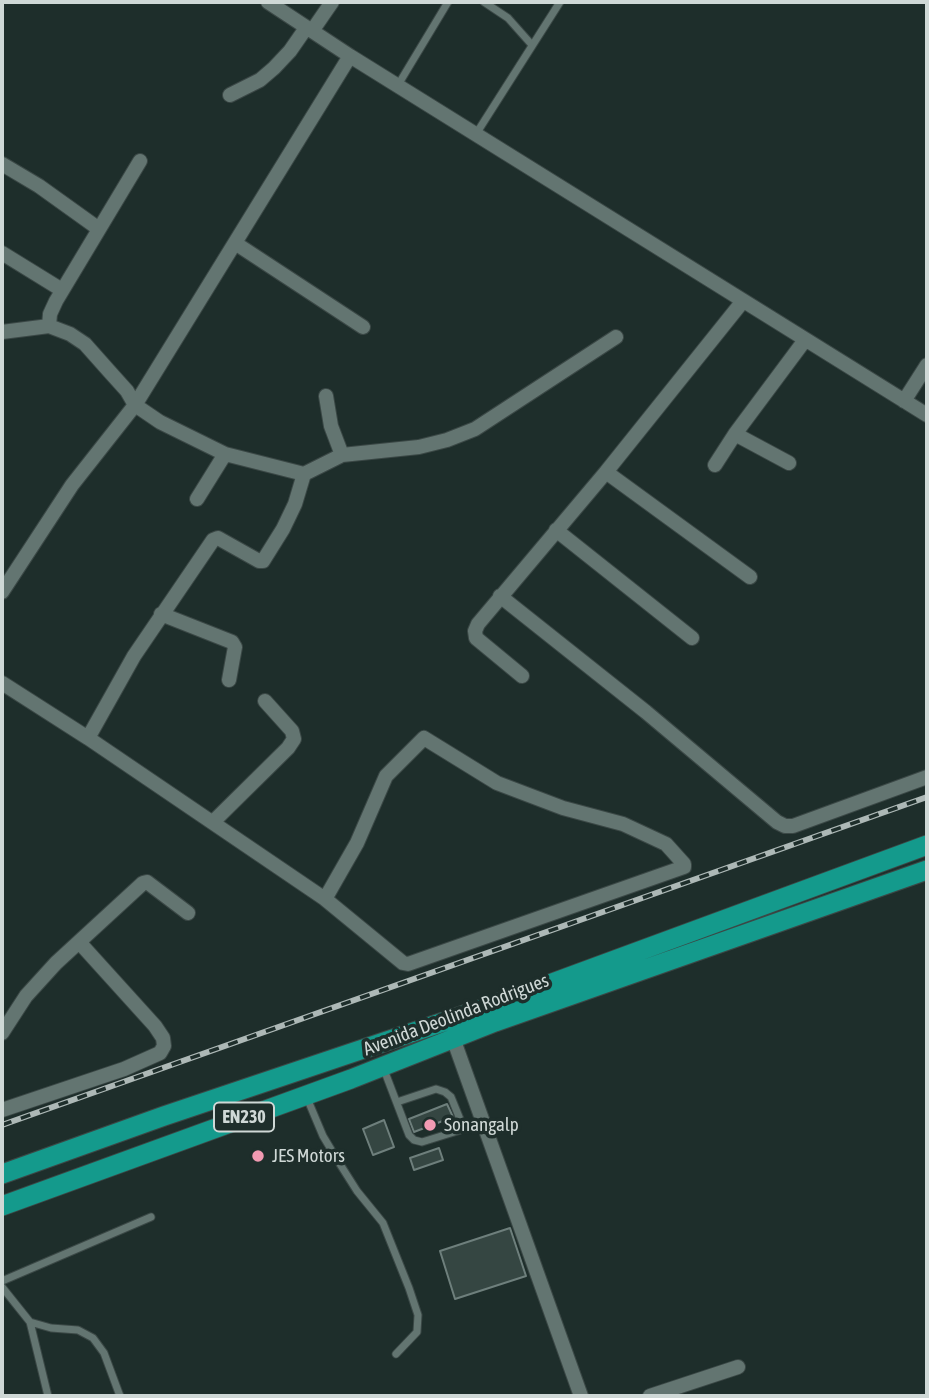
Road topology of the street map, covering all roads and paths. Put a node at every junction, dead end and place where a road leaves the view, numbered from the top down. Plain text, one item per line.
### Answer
1 (268, 2) edge
2 (332, 2) edge
3 (449, 2) edge
4 (484, 2) edge
5 (560, 2) edge
6 (309, 29) junction
7 (532, 45) junction
8 (350, 56) junction
9 (398, 85) junction
10 (230, 95) dead end
11 (477, 134) junction
12 (140, 161) dead end
13 (2, 164) edge
14 (99, 229) junction
15 (236, 243) junction
16 (2, 253) edge
17 (62, 290) junction
18 (743, 301) junction
19 (49, 326) junction
20 (363, 327) dead end
21 (2, 332) edge
22 (616, 337) dead end
23 (805, 340) junction
24 (927, 365) edge
25 (326, 396) dead end
26 (904, 401) junction
27 (135, 405) junction
28 (927, 415) edge
29 (734, 433) junction
30 (225, 454) junction
31 (342, 455) junction
32 (789, 463) dead end
33 (715, 465) dead end
34 (606, 471) junction
35 (304, 474) junction
36 (197, 499) dead end
37 (556, 530) junction
38 (750, 577) dead end
39 (3, 586) edge
40 (500, 597) junction
41 (161, 614) junction
42 (692, 638) dead end
43 (522, 676) dead end
44 (229, 680) dead end
45 (2, 683) edge
46 (265, 701) dead end
47 (88, 738) junction
48 (927, 777) edge
49 (213, 822) junction
50 (927, 845) edge
51 (927, 870) edge
52 (325, 899) junction
53 (188, 913) dead end
54 (79, 942) junction
55 (2, 1033) edge
56 (453, 1038) junction
57 (382, 1066) junction
58 (306, 1094) junction
59 (397, 1102) junction
60 (2, 1110) edge
61 (483, 1123) junction
62 (464, 1129) junction
63 (2, 1174) edge
64 (2, 1206) edge
65 (151, 1217) dead end
66 (2, 1282) edge
67 (2, 1287) edge
68 (30, 1322) junction
69 (396, 1354) dead end
70 (738, 1367) dead end
71 (48, 1396) edge
72 (120, 1396) edge
73 (581, 1396) edge
74 (650, 1396) edge

1 - 6 street
2 - 6 street
3 - 9 lane
4 - 7 lane
5 - 7 lane
6 - 8 street
6 - 10 street
7 - 11 lane
8 - 9 street
8 - 15 street
9 - 11 street
11 - 18 street
12 - 14 street
13 - 14 street
14 - 17 street
15 - 20 street
15 - 27 street
16 - 17 street
17 - 19 street
18 - 23 street
18 - 34 street
19 - 21 street
19 - 27 street
22 - 31 street
23 - 26 street
23 - 29 street
24 - 26 street
25 - 31 street
26 - 28 street
27 - 30 street
27 - 39 street
29 - 32 street
29 - 33 street
30 - 35 street
30 - 36 street
31 - 35 street
34 - 37 street
34 - 38 street
35 - 41 street
37 - 40 street
37 - 42 street
40 - 43 street
40 - 48 street
41 - 44 street
41 - 47 street
45 - 47 street
46 - 49 street
47 - 49 street
49 - 52 street
50 - 63 highway, Avenida Deolinda Rodrigues / EN230
51 - 56 highway, Avenida Deolinda Rodrigues / EN230
52 - 52 street
53 - 54 street
54 - 55 street
54 - 60 street
56 - 57 highway, Avenida Deolinda Rodrigues / EN230
56 - 61 street
57 - 58 highway, Avenida Deolinda Rodrigues / EN230
57 - 59 lane
58 - 64 highway, Avenida Deolinda Rodrigues / EN230
58 - 69 lane
59 - 62 lane
59 - 62 lane
61 - 62 lane
61 - 73 street
65 - 66 lane
67 - 68 lane
68 - 71 lane
68 - 72 lane
70 - 74 street

